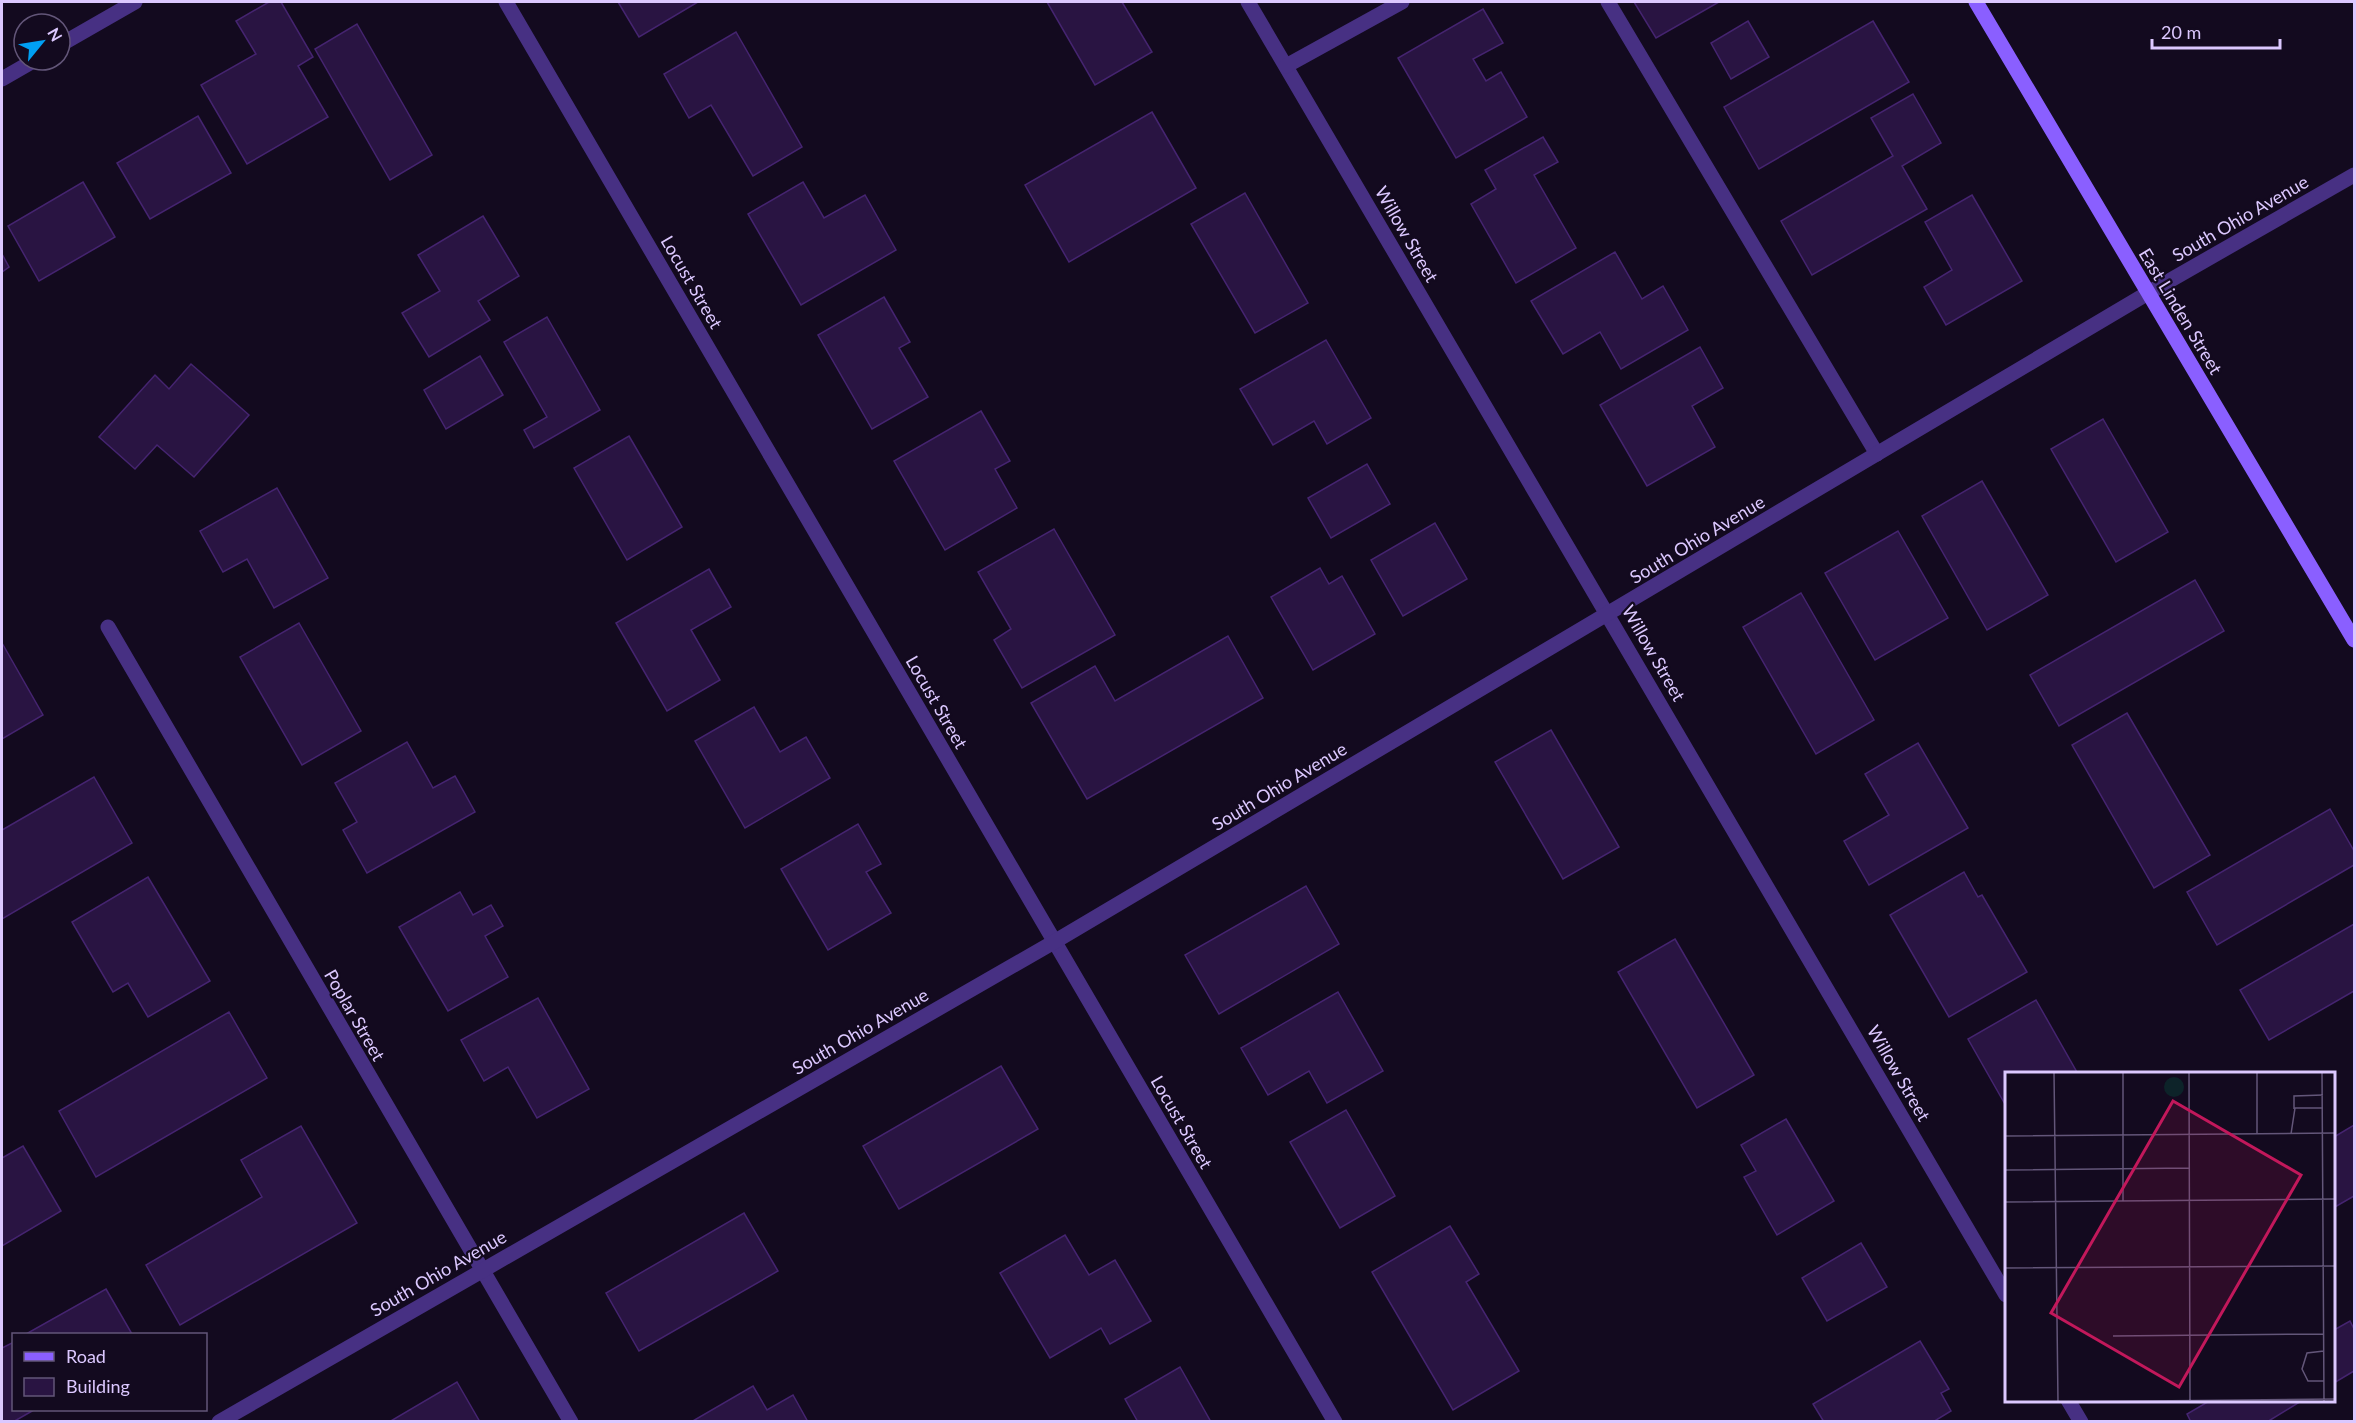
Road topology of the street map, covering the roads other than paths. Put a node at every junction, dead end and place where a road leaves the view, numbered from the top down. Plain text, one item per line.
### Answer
1 (135, 2) edge
2 (506, 2) edge
3 (1248, 2) edge
4 (1402, 2) edge
5 (1608, 2) edge
6 (1976, 2) edge
7 (72, 38) edge
8 (1286, 66) junction
9 (15, 72) edge
10 (2, 80) edge
11 (2355, 175) edge
12 (2148, 293) junction
13 (1877, 454) junction
14 (1608, 615) junction
15 (108, 627) dead end
16 (2355, 640) edge
17 (1054, 942) junction
18 (481, 1270) junction
19 (2005, 1292) edge
20 (2069, 1402) edge
21 (219, 1422) edge
22 (571, 1422) edge
23 (1335, 1422) edge
24 (2081, 1422) edge

1 - 7 street
2 - 17 street, Locust Street
3 - 8 street, Willow Street
4 - 8 street
5 - 13 street
6 - 12 main road, East Linden Street
8 - 14 street, Willow Street
9 - 10 street
11 - 12 street, South Ohio Avenue
12 - 13 street, South Ohio Avenue
12 - 16 main road, East Linden Street
13 - 14 street, South Ohio Avenue
14 - 17 street, South Ohio Avenue
14 - 19 street, Willow Street
15 - 18 street, Poplar Street
17 - 18 street, South Ohio Avenue
17 - 23 street, Locust Street
18 - 21 street, South Ohio Avenue
18 - 22 street, Poplar Street
20 - 24 street

